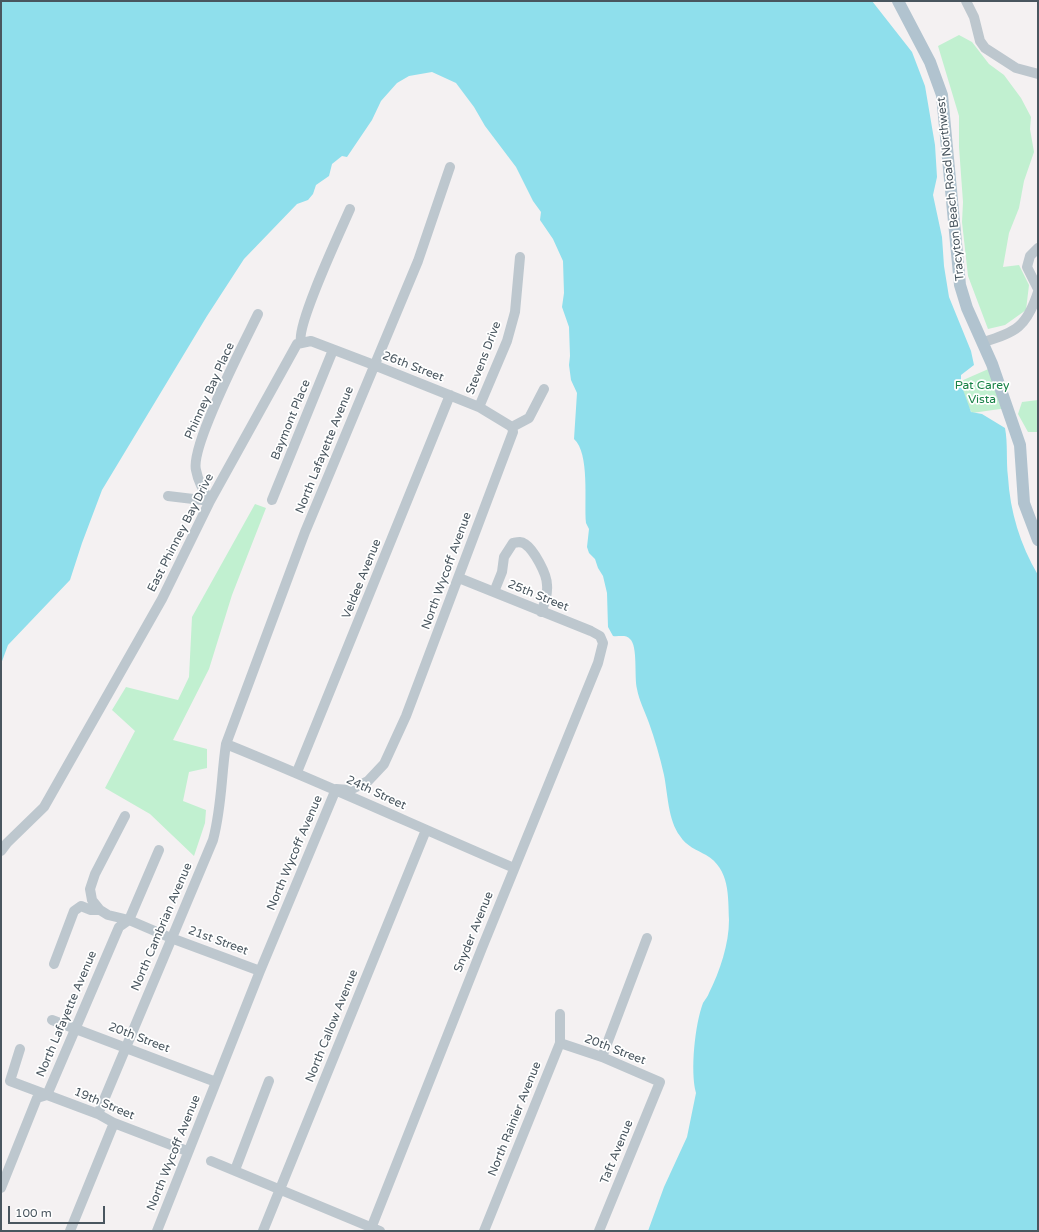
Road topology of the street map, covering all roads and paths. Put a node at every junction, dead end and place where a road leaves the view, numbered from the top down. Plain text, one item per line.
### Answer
1 (898, 1) edge
2 (966, 1) edge
3 (1038, 74) edge
4 (450, 167) dead end
5 (350, 209) dead end
6 (1038, 248) edge
7 (520, 257) dead end
8 (1038, 289) edge
9 (1038, 292) edge
10 (258, 314) dead end
11 (301, 342) junction
12 (983, 342) junction
13 (333, 350) junction
14 (374, 366) junction
15 (544, 389) dead end
16 (450, 395) junction
17 (479, 408) junction
18 (512, 427) junction
19 (168, 496) dead end
20 (272, 500) dead end
21 (210, 501) junction
22 (1038, 540) edge
23 (459, 578) junction
24 (494, 592) junction
25 (541, 612) junction
26 (603, 643) joint
27 (226, 744) junction
28 (297, 772) junction
29 (336, 789) junction
30 (125, 816) dead end
31 (426, 830) junction
32 (160, 850) dead end
33 (1, 851) edge
34 (514, 868) junction
35 (100, 910) junction
36 (129, 920) junction
37 (171, 938) junction
38 (647, 938) dead end
39 (54, 964) dead end
40 (260, 970) junction
41 (560, 1014) dead end
42 (52, 1020) dead end
43 (75, 1028) junction
44 (560, 1043) junction
45 (127, 1047) junction
46 (20, 1049) dead end
47 (602, 1057) junction
48 (269, 1081) dead end
49 (216, 1082) junction
50 (660, 1082) joint
51 (47, 1095) junction
52 (98, 1114) junction
53 (114, 1123) junction
54 (187, 1151) junction
55 (211, 1161) dead end
56 (235, 1170) junction
57 (1, 1188) edge
58 (280, 1188) junction
59 (374, 1230) edge
60 (70, 1231) edge
61 (157, 1231) edge
62 (263, 1231) edge
63 (484, 1231) edge
64 (599, 1231) edge

1 - 12 main road, Tracyton Beach Road Northwest
2 - 3 street
4 - 14 street, North Lafayette Avenue
5 - 11 street
6 - 8 street
7 - 17 street, Stevens Drive
9 - 12 street
10 - 21 street, Phinney Bay Place
11 - 13 street, 26th Street
11 - 21 street, East Phinney Bay Drive
12 - 22 main road, Tracyton Beach Road Northwest
13 - 14 street, 26th Street
13 - 20 street, Baymont Place
14 - 16 street, 26th Street
14 - 27 street, North Lafayette Avenue
15 - 18 street
16 - 17 street, 26th Street
16 - 28 street, Veldee Avenue
17 - 18 street, 26th Street
18 - 23 street, North Wycoff Avenue
19 - 21 street
21 - 33 street, East Phinney Bay Drive
23 - 24 street, 25th Street
23 - 29 street, North Wycoff Avenue
24 - 25 street, 25th Street
24 - 25 street
25 - 26 street, 25th Street
26 - 34 street, Snyder Avenue
27 - 28 street, 24th Street
27 - 37 street, North Cambrian Avenue
28 - 29 street, 24th Street
29 - 31 street, 24th Street
29 - 40 street, North Wycoff Avenue
30 - 35 street
31 - 34 street, 24th Street
31 - 58 street, North Callow Avenue
32 - 36 street, North Lafayette Avenue
34 - 59 street, Snyder Avenue
35 - 36 street, 21st Street
35 - 39 street, 21st Street
36 - 37 street, 21st Street
36 - 43 street, North Lafayette Avenue
37 - 40 street, 21st Street
37 - 45 street, North Cambrian Avenue
38 - 47 street
40 - 49 street, North Wycoff Avenue
41 - 44 street, North Rainier Avenue
42 - 43 street, 20th Street
43 - 45 street, 20th Street
43 - 51 street, North Lafayette Avenue
44 - 47 street, 20th Street
44 - 63 street, North Rainier Avenue
45 - 49 street, 20th Street
45 - 52 street, North Cambrian Avenue
46 - 51 street, 19th Street
47 - 50 street, 20th Street
48 - 56 street
49 - 54 street, North Wycoff Avenue
50 - 64 street, Taft Avenue
51 - 52 street, 19th Street
51 - 57 street, North Lafayette Avenue
52 - 53 street, 19th Street
53 - 54 street, 19th Street
53 - 60 street
54 - 61 street, North Wycoff Avenue
55 - 56 street
56 - 58 street
58 - 59 street
58 - 62 street, North Callow Avenue

